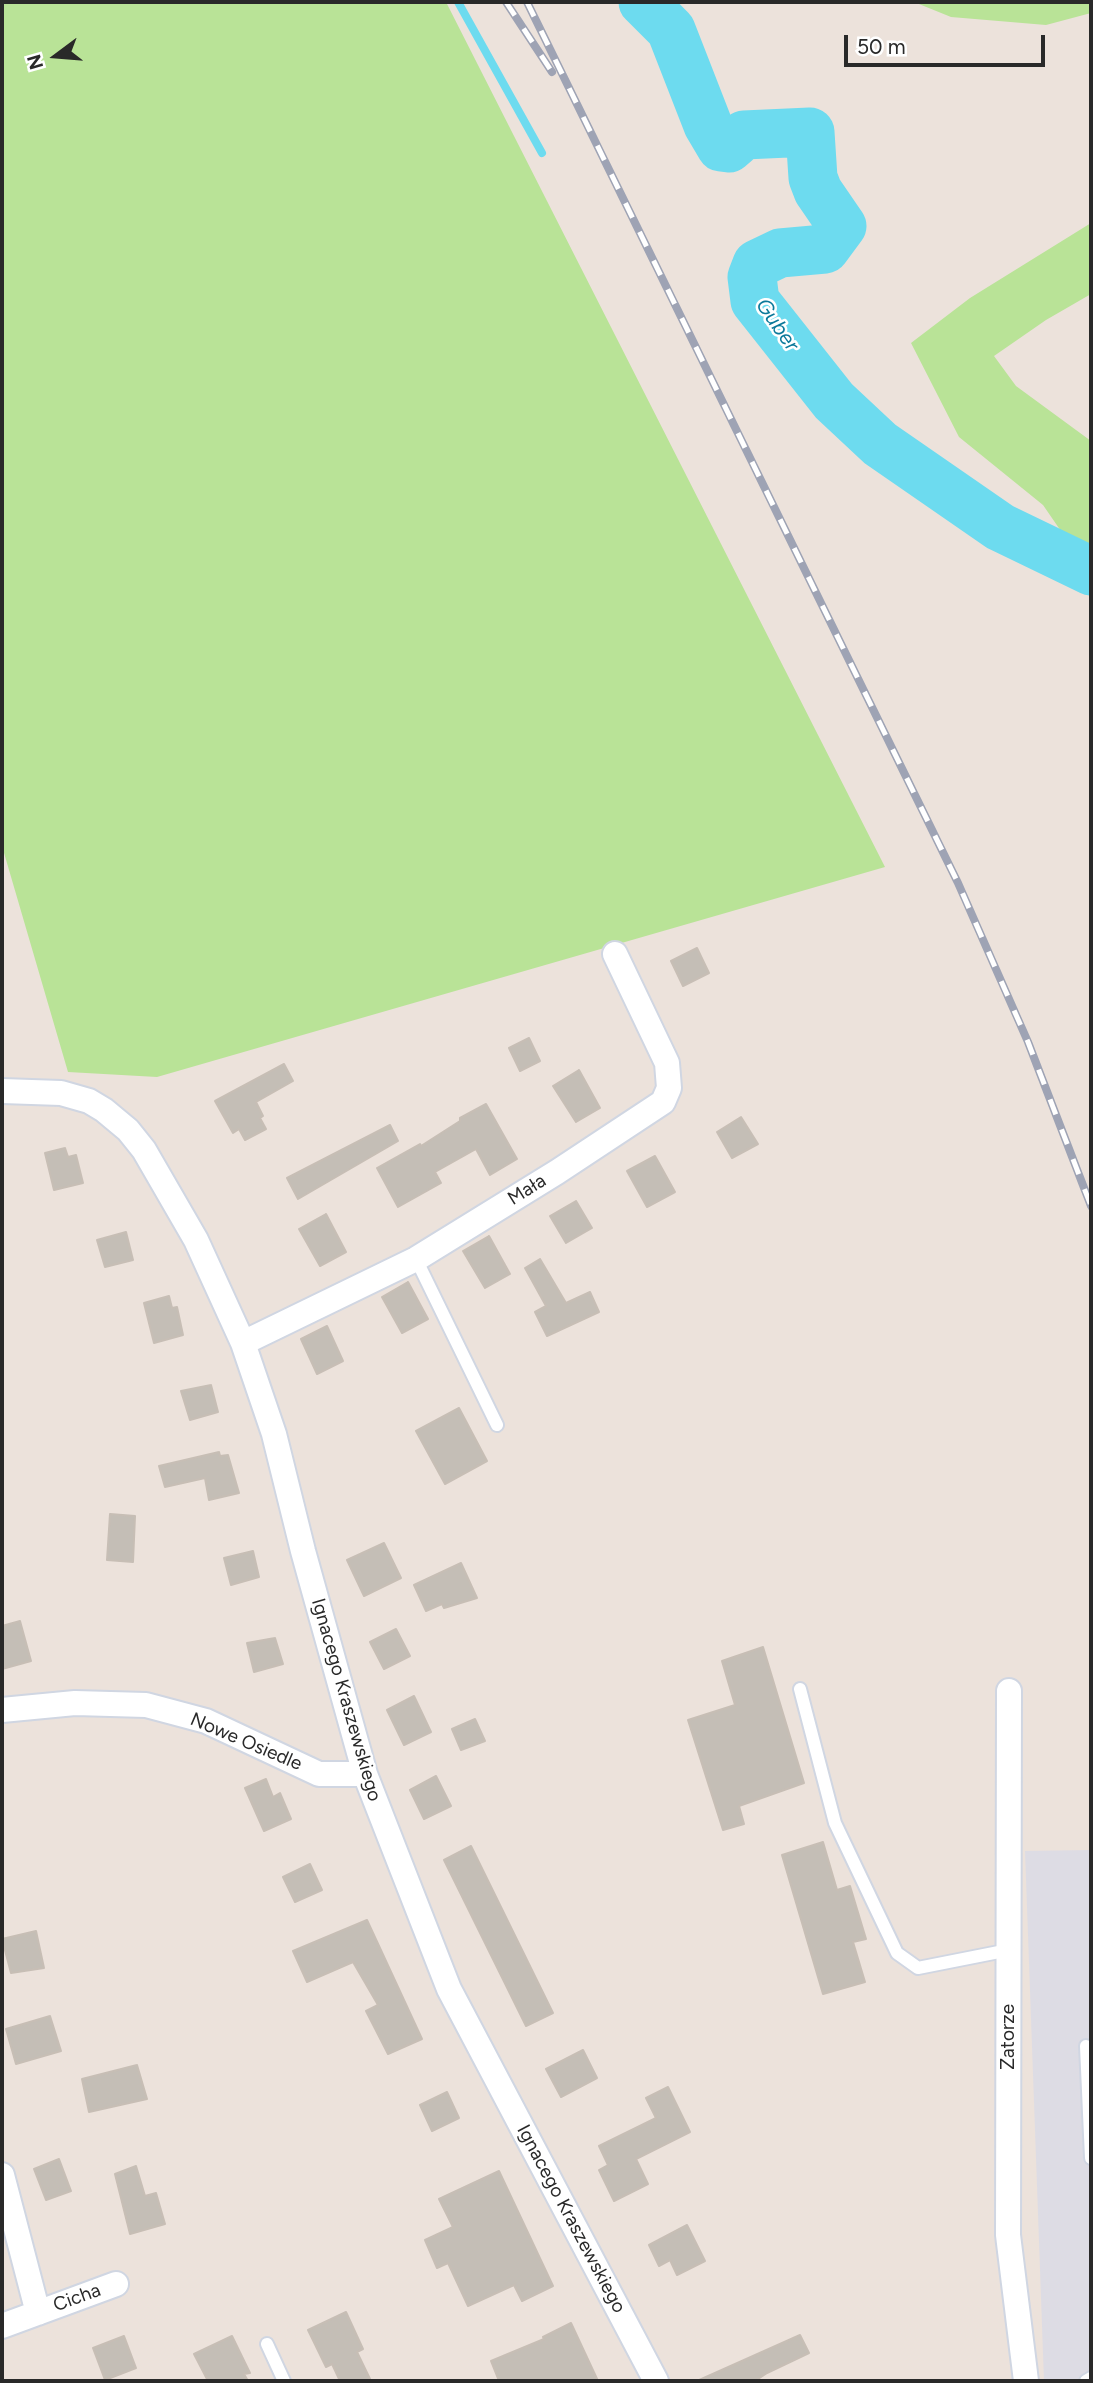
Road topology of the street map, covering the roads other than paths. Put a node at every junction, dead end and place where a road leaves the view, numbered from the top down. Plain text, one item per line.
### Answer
1 (615, 954) dead end
2 (2, 1091) edge
3 (416, 1259) junction
4 (243, 1343) junction
5 (497, 1425) dead end
6 (800, 1689) dead end
7 (1009, 1691) dead end
8 (2, 1710) edge
9 (365, 1774) junction
10 (1009, 1950) junction
11 (1086, 2046) dead end
12 (1091, 2158) edge
13 (2, 2175) edge
14 (116, 2284) dead end
15 (38, 2313) junction
16 (2, 2326) edge
17 (267, 2344) dead end
18 (1091, 2378) edge
19 (284, 2381) edge
20 (656, 2381) edge
21 (1026, 2381) edge
22 (1086, 2381) edge

1 - 3 street, Mała
2 - 4 street, Ignacego Kraszewskiego
3 - 4 street, Mała
3 - 5 lane
4 - 9 street, Ignacego Kraszewskiego
6 - 10 lane
7 - 10 street, Zatorze
8 - 9 street, Nowe Osiedle
9 - 20 street, Ignacego Kraszewskiego
10 - 21 street, Zatorze
11 - 12 lane
13 - 15 street, Cicha
14 - 15 street, Cicha
15 - 16 street, Cicha
17 - 19 lane
18 - 22 lane

